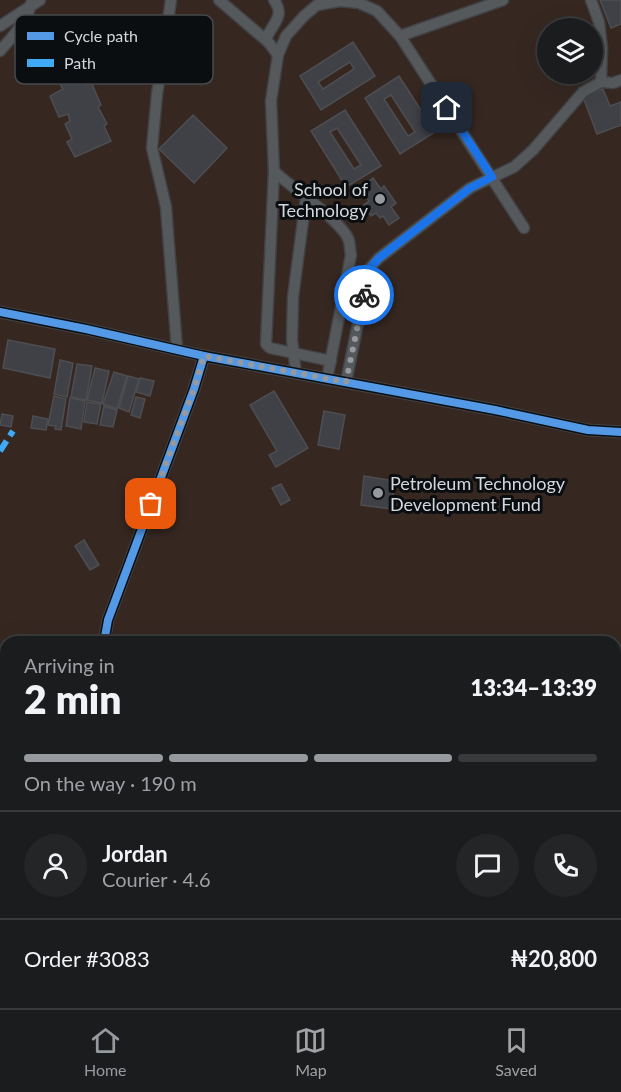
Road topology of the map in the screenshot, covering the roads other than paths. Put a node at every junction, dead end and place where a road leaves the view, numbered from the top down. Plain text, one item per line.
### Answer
1 (171, 0) edge
2 (219, 0) edge
3 (274, 0) edge
4 (503, 0) edge
5 (591, 0) edge
6 (34, 2) edge
7 (15, 15) edge
8 (16, 15) edge
9 (169, 15) edge
10 (598, 18) edge
11 (0, 26) edge
12 (15, 33) edge
13 (400, 36) junction
14 (267, 41) junction
15 (0, 51) edge
16 (278, 55) junction
17 (621, 80) edge
18 (603, 82) edge
19 (158, 84) edge
20 (597, 84) edge
21 (274, 171) junction
22 (492, 177) junction
23 (306, 198) junction
24 (524, 228) dead end
25 (0, 312) edge
26 (177, 349) junction
27 (294, 353) junction
28 (204, 356) junction
29 (331, 361) junction
30 (296, 373) junction
31 (327, 379) junction
32 (346, 382) junction
33 (621, 432) edge
34 (105, 636) edge

1 - 9 street
2 - 14 street
3 - 14 street
4 - 13 street
5 - 10 street
6 - 8 street
7 - 11 street
12 - 15 street
13 - 16 street
13 - 22 street
14 - 16 street
16 - 21 street
17 - 18 street
19 - 26 street
20 - 22 street
21 - 23 street
21 - 27 street
22 - 24 street
22 - 32 street
23 - 27 street
23 - 29 street
25 - 26 street
26 - 28 street
27 - 29 street
27 - 30 street
28 - 30 street
28 - 34 street
29 - 31 street
30 - 31 street
31 - 32 street
32 - 33 street

